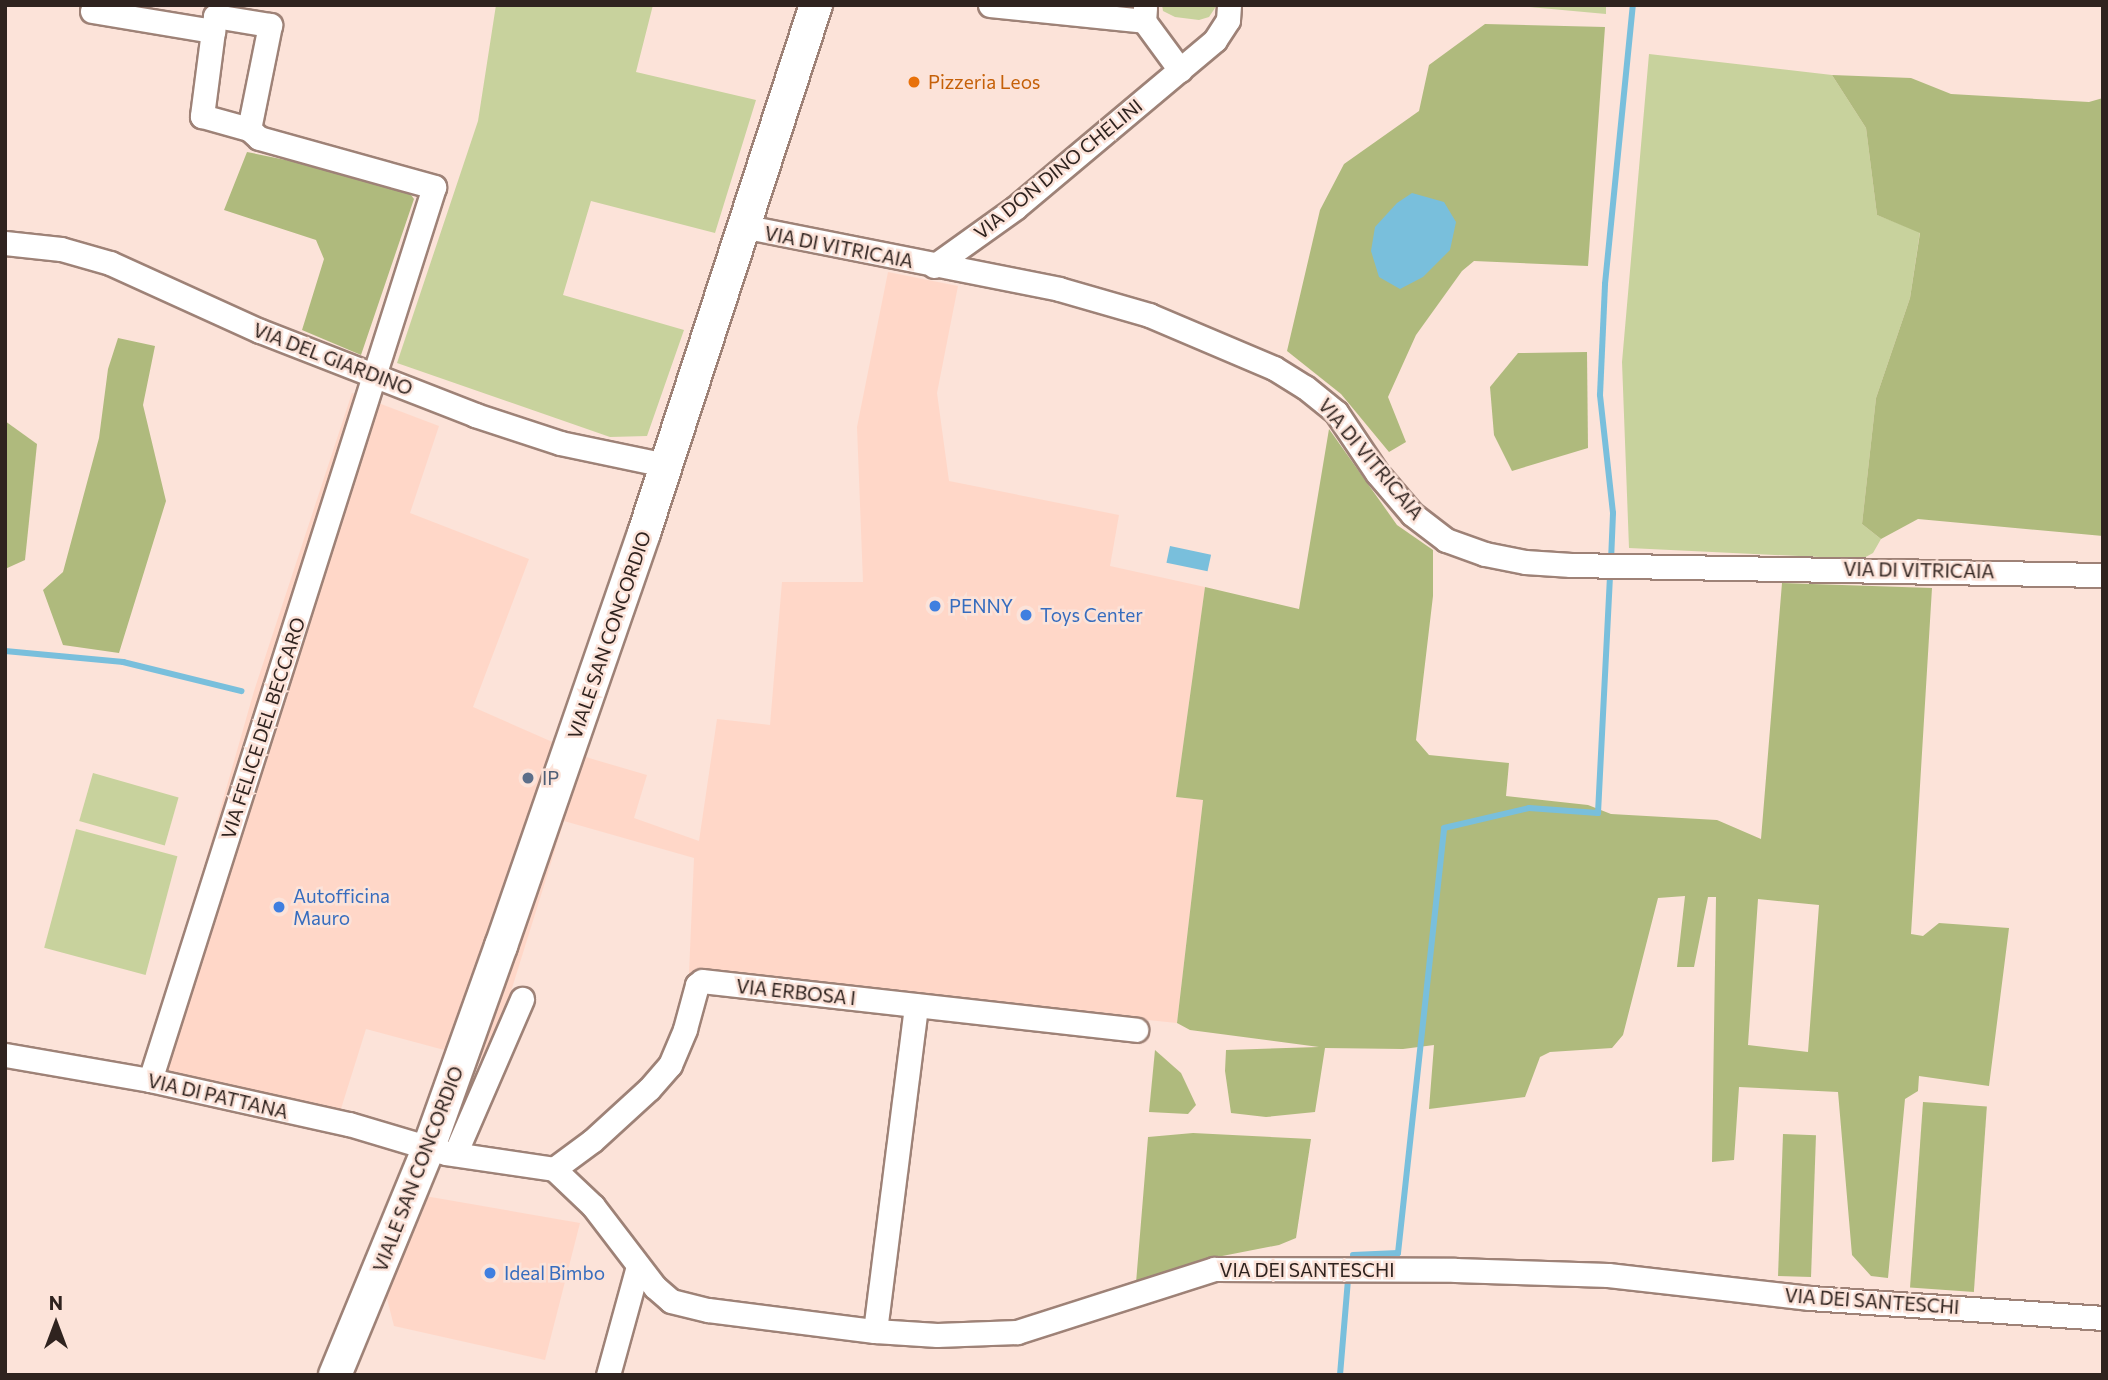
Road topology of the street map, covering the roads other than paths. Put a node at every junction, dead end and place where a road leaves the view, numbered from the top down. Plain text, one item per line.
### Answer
1 (816, 5) edge
2 (990, 5) edge
3 (1229, 5) edge
4 (92, 11) dead end
5 (1145, 13) edge
6 (213, 31) junction
7 (1180, 70) junction
8 (249, 129) junction
9 (742, 226) junction
10 (5, 243) edge
11 (934, 266) junction
12 (376, 376) junction
13 (665, 465) junction
14 (2103, 575) edge
15 (522, 999) dead end
16 (916, 1006) junction
17 (1136, 1030) dead end
18 (5, 1055) edge
19 (150, 1080) junction
20 (442, 1150) junction
21 (554, 1169) junction
22 (638, 1266) junction
23 (2103, 1318) edge
24 (875, 1331) junction
25 (335, 1375) edge
26 (608, 1375) edge

1 - 9 main road, VIALE SAN CONCORDIO
2 - 5 street
3 - 7 street, VIA DON DINO CHELINI
4 - 6 street
5 - 7 street
6 - 8 street
6 - 8 street
7 - 11 street, VIA DON DINO CHELINI
8 - 12 street, VIA FELICE DEL BECCARO
9 - 11 street, VIA DI VITRICAIA
9 - 13 main road, VIALE SAN CONCORDIO
10 - 12 street, VIA DEL GIARDINO
11 - 14 street, VIA DI VITRICAIA
12 - 13 street, VIA DEL GIARDINO
12 - 19 street, VIA FELICE DEL BECCARO
13 - 20 main road, VIALE SAN CONCORDIO
15 - 20 street
16 - 17 street, VIA ERBOSA I
16 - 21 street, VIA ERBOSA I
16 - 24 street
18 - 19 street, VIA DI PATTANA
19 - 20 street, VIA DI PATTANA
20 - 21 street
20 - 25 main road, VIALE SAN CONCORDIO
21 - 22 street, VIA DEI SANTESCHI
22 - 24 street, VIA DEI SANTESCHI
22 - 26 street
23 - 24 street, VIA DEI SANTESCHI

